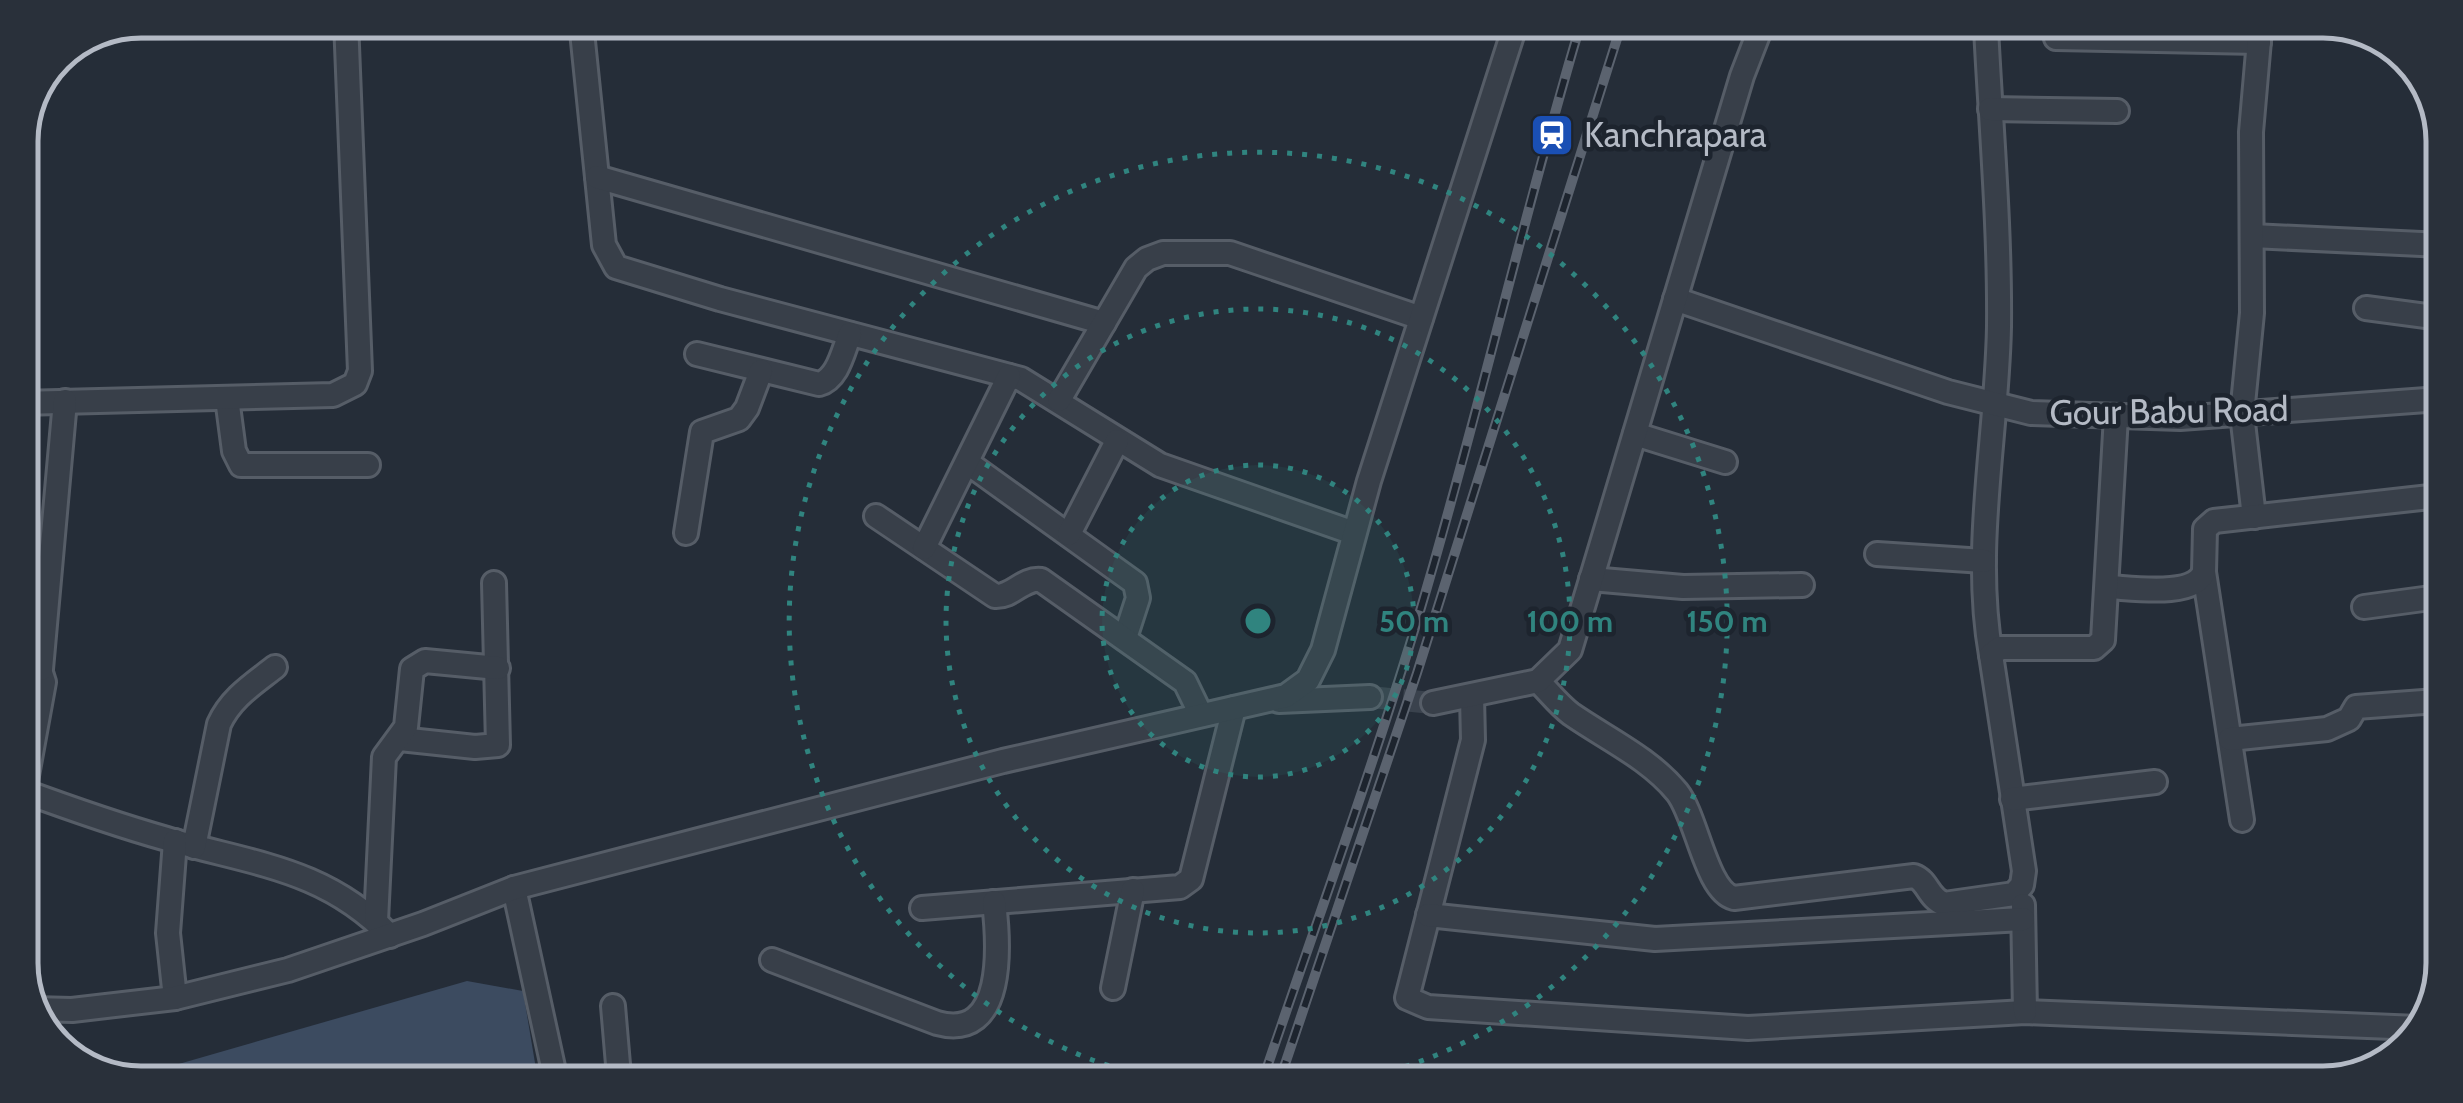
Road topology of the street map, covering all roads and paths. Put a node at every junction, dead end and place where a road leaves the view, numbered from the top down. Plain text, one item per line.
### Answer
1 (347, 38) edge
2 (584, 38) edge
3 (1510, 38) edge
4 (1757, 38) edge
5 (1986, 38) edge
6 (2259, 38) edge
7 (1990, 109) junction
8 (2117, 111) dead end
9 (597, 177) junction
10 (2252, 236) junction
11 (2425, 245) edge
12 (1675, 299) junction
13 (2366, 308) dead end
14 (2425, 316) edge
15 (1421, 318) junction
16 (1104, 323) junction
17 (850, 334) junction
18 (696, 354) dead end
19 (761, 371) junction
20 (1009, 376) junction
21 (227, 398) junction
22 (2425, 399) edge
23 (1059, 400) junction
24 (65, 401) junction
25 (38, 402) edge
26 (1995, 406) junction
27 (2242, 414) junction
28 (2116, 416) junction
29 (1635, 434) junction
30 (1117, 441) junction
31 (1725, 462) dead end
32 (968, 463) junction
33 (368, 465) dead end
34 (2425, 498) edge
35 (876, 516) dead end
36 (2254, 517) junction
37 (686, 533) dead end
38 (1354, 533) junction
39 (1069, 534) junction
40 (924, 548) junction
41 (1876, 554) dead end
42 (1984, 562) junction
43 (2204, 572) junction
44 (1591, 579) junction
45 (494, 582) dead end
46 (1802, 585) dead end
47 (2108, 587) junction
48 (2426, 600) edge
49 (38, 605) edge
50 (2364, 607) dead end
51 (1125, 638) junction
52 (1991, 655) junction
53 (275, 668) dead end
54 (498, 668) junction
55 (38, 675) edge
56 (1538, 681) junction
57 (1472, 696) junction
58 (1370, 697) tunnel mouth
59 (1261, 702) junction
60 (2426, 702) edge
61 (1433, 703) tunnel mouth
62 (1234, 708) junction
63 (1201, 715) junction
64 (38, 721) edge
65 (400, 738) junction
66 (2230, 739) junction
67 (2154, 782) dead end
68 (38, 796) edge
69 (2012, 799) junction
70 (2242, 820) dead end
71 (185, 844) junction
72 (2022, 885) junction
73 (514, 888) junction
74 (1134, 890) junction
75 (994, 902) junction
76 (922, 908) dead end
77 (1428, 915) junction
78 (2023, 919) junction
79 (383, 928) junction
80 (772, 960) dead end
81 (1113, 988) dead end
82 (174, 998) junction
83 (613, 1006) dead end
84 (48, 1009) edge
85 (2025, 1012) junction
86 (2402, 1027) edge
87 (553, 1066) edge
88 (618, 1066) edge

1 - 21 street
2 - 9 street
3 - 15 street
4 - 12 street
5 - 7 street
6 - 10 street
7 - 8 street
7 - 26 street
9 - 16 street
9 - 17 street
10 - 11 street
10 - 27 street
12 - 26 street, Gour Babu Road
12 - 29 street
13 - 14 street
15 - 16 street
15 - 38 street
16 - 23 street
17 - 19 street
17 - 20 street
18 - 19 street
19 - 37 street
20 - 23 street
20 - 32 street
21 - 24 street
21 - 33 street
22 - 27 street, Gour Babu Road
23 - 30 street
24 - 25 street
24 - 49 street
26 - 28 street, Gour Babu Road
26 - 42 street
27 - 28 street, Gour Babu Road
27 - 36 street
28 - 47 street
29 - 31 street
29 - 44 street
30 - 38 street
30 - 39 street
32 - 39 street
32 - 40 street
34 - 36 street
35 - 40 street
36 - 43 street
38 - 59 street
39 - 51 street
40 - 51 street
41 - 42 street
42 - 52 street
43 - 47 street
43 - 66 street
44 - 46 street
44 - 56 street
45 - 54 street
47 - 52 street
48 - 50 street
51 - 63 street
52 - 69 street
53 - 71 street
54 - 65 street
54 - 65 street
55 - 64 street
56 - 57 street
56 - 72 street
57 - 61 street
57 - 77 street
58 - 59 street
59 - 62 street
60 - 66 street
62 - 63 street
62 - 74 street
63 - 73 street
65 - 79 street
66 - 70 street
67 - 69 street
68 - 71 street
69 - 72 street
71 - 79 street
71 - 82 street
72 - 78 street
73 - 79 street
73 - 87 street
74 - 75 street
74 - 81 street
75 - 76 street
75 - 80 street
77 - 78 street
77 - 85 street
78 - 85 street
79 - 82 street
82 - 84 street
83 - 88 street
85 - 86 street

